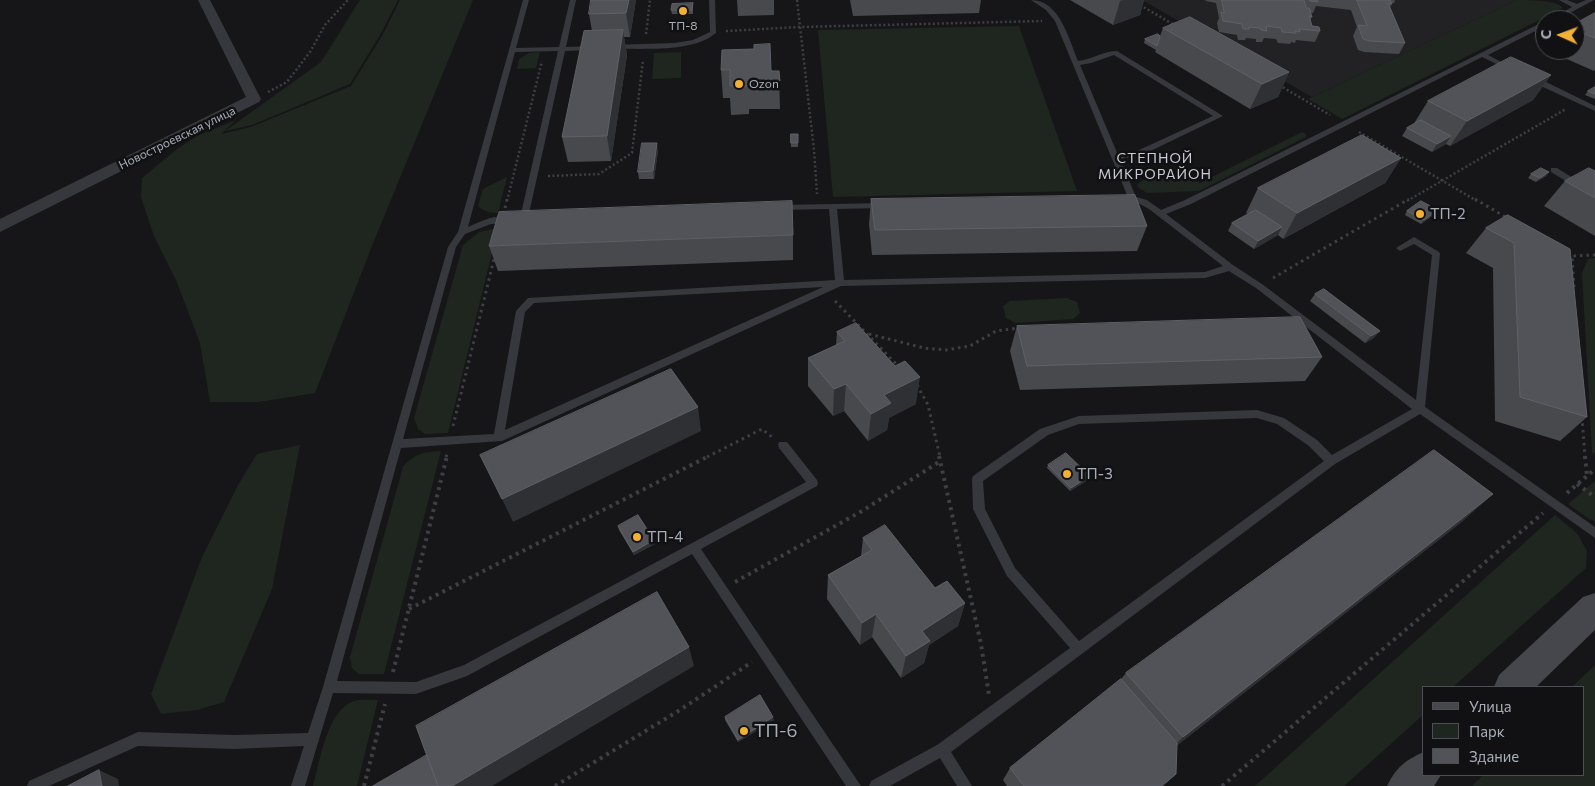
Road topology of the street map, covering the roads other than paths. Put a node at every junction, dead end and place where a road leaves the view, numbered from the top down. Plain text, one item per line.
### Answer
1 (204, 0) edge
2 (526, 0) edge
3 (573, 0) edge
4 (712, 0) edge
5 (1034, 0) edge
6 (1562, 0) edge
7 (1592, 0) edge
8 (1578, 7) junction
9 (1572, 10) edge
10 (1535, 28) edge
11 (608, 47) edge
12 (599, 48) edge
13 (562, 49) junction
14 (512, 50) junction
15 (1483, 55) junction
16 (1075, 64) junction
17 (1516, 71) edge
18 (1524, 75) edge
19 (1595, 109) edge
20 (1115, 158) junction
21 (1554, 170) dead end
22 (1595, 185) edge
23 (1112, 198) edge
24 (1132, 198) junction
25 (893, 205) edge
26 (833, 206) junction
27 (768, 209) edge
28 (1160, 213) junction
29 (0, 226) edge
30 (462, 232) junction
31 (1400, 248) dead end
32 (1230, 267) junction
33 (840, 283) junction
34 (1420, 409) junction
35 (498, 438) junction
36 (399, 444) junction
37 (783, 445) road end
38 (1331, 461) junction
39 (1595, 533) edge
40 (693, 547) junction
41 (1595, 608) edge
42 (1078, 648) junction
43 (1512, 686) edge
44 (329, 687) junction
45 (313, 739) junction
46 (942, 750) junction
47 (1422, 772) edge
48 (34, 786) edge
49 (298, 786) edge
50 (854, 786) edge
51 (876, 786) edge
52 (964, 786) edge
53 (1406, 786) edge

1 - 29 street, Новостроевская улица
2 - 14 lane
3 - 13 lane
4 - 11 lane
5 - 16 lane
6 - 8 lane
7 - 8 lane
8 - 9 lane
10 - 15 lane
12 - 13 lane
13 - 14 lane
13 - 30 lane
14 - 30 lane
15 - 17 lane
15 - 28 lane
16 - 20 lane
16 - 20 lane
18 - 19 lane
20 - 24 lane
21 - 22 lane
23 - 24 lane
24 - 28 lane
25 - 26 lane
26 - 27 lane
26 - 33 lane
28 - 32 lane
30 - 36 lane
31 - 34 lane
32 - 33 lane
32 - 34 lane
33 - 35 lane
33 - 35 lane
34 - 38 lane
34 - 39 lane
35 - 36 lane
36 - 44 lane
37 - 40 lane
38 - 42 lane
38 - 42 lane
40 - 44 lane
40 - 50 lane
41 - 43 main road
42 - 46 lane
44 - 45 lane
45 - 48 lane
45 - 49 lane
46 - 51 lane
46 - 52 lane
47 - 53 main road

